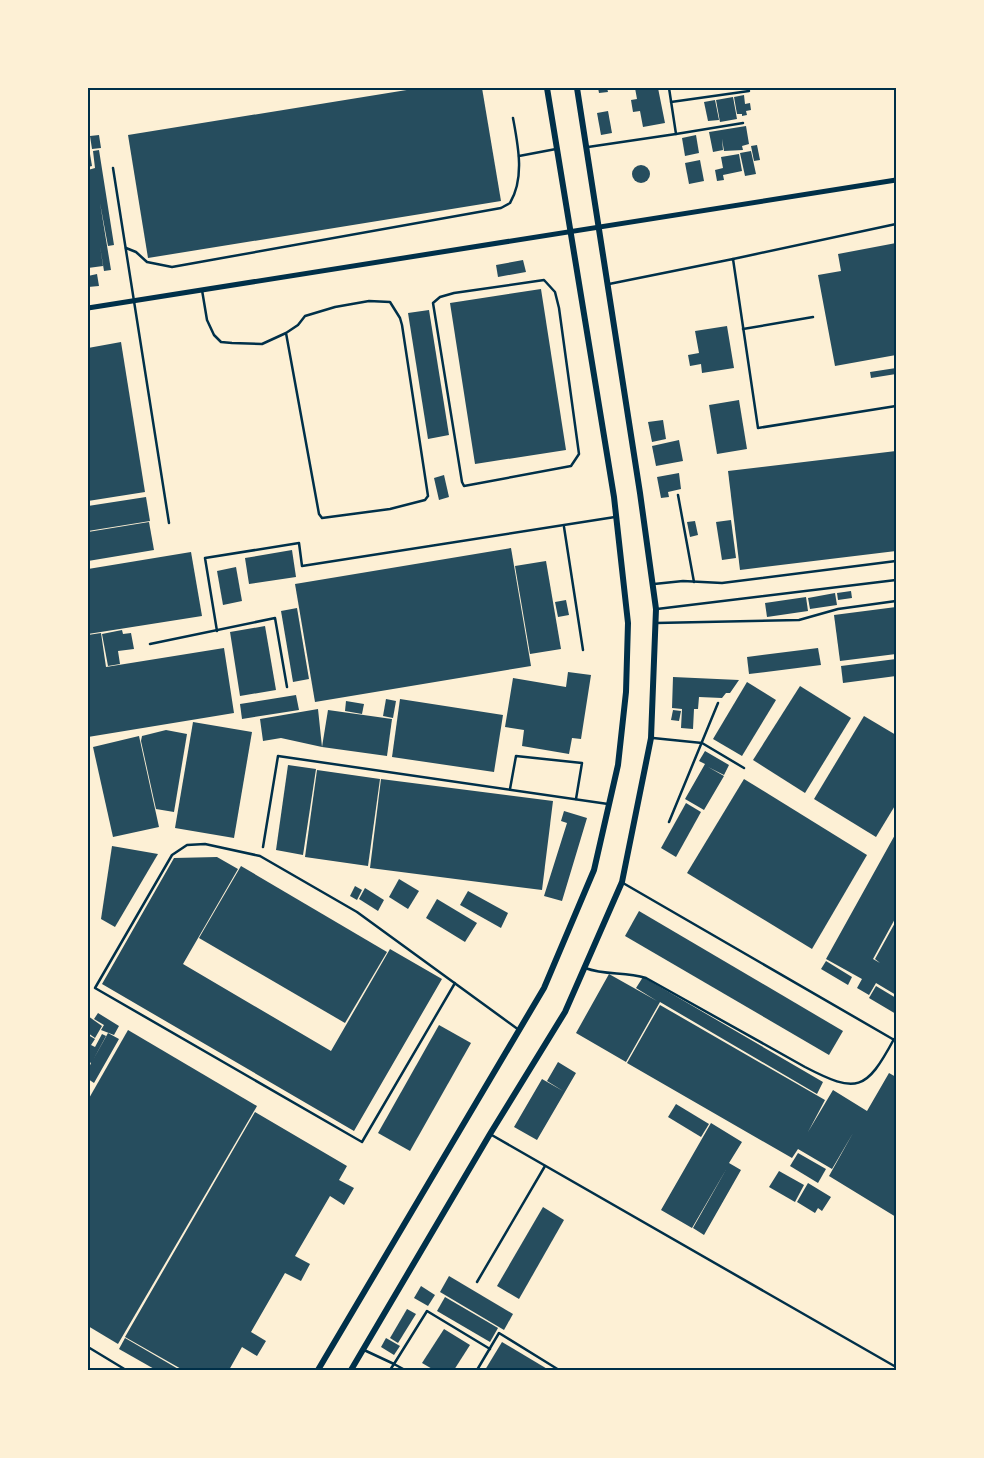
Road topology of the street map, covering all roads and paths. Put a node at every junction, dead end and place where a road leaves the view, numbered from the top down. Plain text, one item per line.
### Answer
1 (547, 88) edge
2 (577, 88) edge
3 (669, 88) edge
4 (749, 91) dead end
5 (671, 102) junction
6 (513, 118) dead end
7 (743, 123) dead end
8 (676, 134) junction
9 (586, 147) junction
10 (557, 149) junction
11 (519, 156) junction
12 (113, 168) dead end
13 (896, 180) edge
14 (896, 224) edge
15 (597, 226) junction
16 (571, 231) junction
17 (126, 248) junction
18 (732, 258) junction
19 (608, 284) junction
20 (202, 290) junction
21 (135, 300) junction
22 (88, 308) edge
23 (813, 317) dead end
24 (743, 329) junction
25 (286, 334) junction
26 (896, 406) edge
27 (571, 466) joint
28 (678, 495) dead end
29 (616, 517) junction
30 (169, 522) dead end
31 (564, 526) junction
32 (896, 560) edge
33 (896, 580) edge
34 (694, 582) junction
35 (652, 584) junction
36 (896, 601) edge
37 (656, 609) junction
38 (656, 623) junction
39 (217, 631) junction
40 (150, 644) dead end
41 (583, 650) dead end
42 (287, 687) dead end
43 (718, 703) dead end
44 (651, 738) junction
45 (702, 743) junction
46 (744, 768) dead end
47 (510, 789) junction
48 (576, 799) junction
49 (608, 804) junction
50 (669, 822) dead end
51 (263, 847) dead end
52 (622, 882) junction
53 (584, 968) junction
54 (455, 983) junction
55 (519, 1030) junction
56 (895, 1040) edge
57 (490, 1134) junction
58 (545, 1166) junction
59 (477, 1282) dead end
60 (88, 1347) edge
61 (490, 1349) junction
62 (364, 1350) junction
63 (394, 1364) junction
64 (896, 1368) edge
65 (126, 1370) edge
66 (318, 1370) edge
67 (351, 1370) edge
68 (390, 1370) edge
69 (405, 1370) edge
70 (477, 1370) edge
71 (559, 1370) edge

1 - 10 street
2 - 9 street
3 - 5 lane
4 - 5 lane
5 - 8 lane
6 - 11 lane
7 - 8 lane
8 - 9 lane
9 - 15 street
10 - 11 lane
10 - 16 street
11 - 17 lane
12 - 17 lane
13 - 15 street
14 - 18 lane
15 - 16 street
15 - 19 street
16 - 20 street
16 - 29 street
17 - 21 lane
18 - 19 lane
18 - 24 lane
19 - 35 street
20 - 21 street
20 - 25 lane
21 - 22 street
21 - 30 lane
23 - 24 lane
24 - 26 lane
25 - 25 lane
27 - 27 lane
28 - 34 lane
29 - 31 lane
29 - 49 street
31 - 39 lane
31 - 41 lane
32 - 34 lane
33 - 37 lane
34 - 35 lane
35 - 37 street
36 - 38 lane
37 - 38 street
38 - 44 street
39 - 40 lane
39 - 42 lane
43 - 45 lane
44 - 45 lane
44 - 52 street
45 - 46 lane
45 - 50 lane
47 - 48 lane
47 - 48 lane
47 - 51 lane
48 - 49 lane
49 - 55 street
52 - 53 street
52 - 56 lane
53 - 56 lane
53 - 57 street
54 - 54 lane
54 - 55 lane
55 - 66 street
57 - 58 lane
57 - 62 street
58 - 59 lane
58 - 64 lane
60 - 65 lane
61 - 63 lane
61 - 70 lane
61 - 71 lane
62 - 63 lane
62 - 67 street
63 - 68 lane
63 - 69 lane

